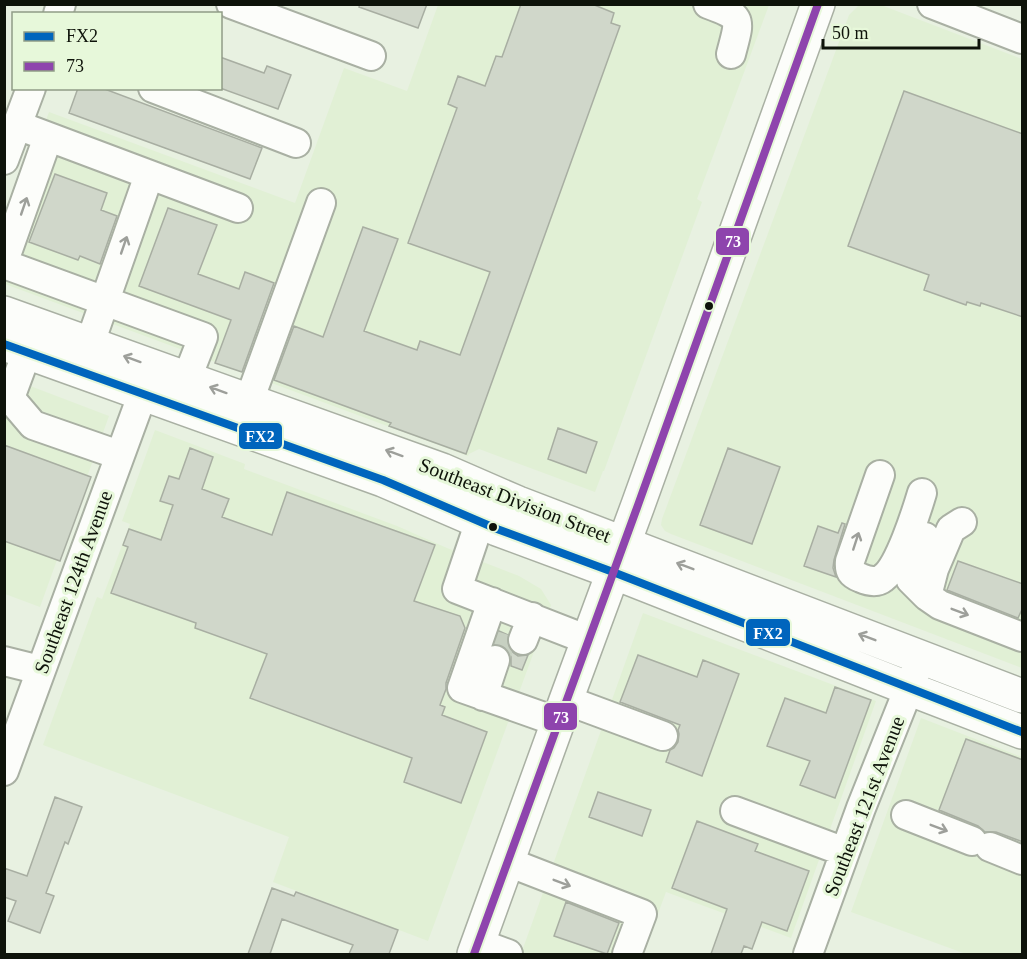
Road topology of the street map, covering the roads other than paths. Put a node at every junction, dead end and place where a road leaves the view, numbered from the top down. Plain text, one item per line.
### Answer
1 (231, 4) edge
2 (708, 4) edge
3 (818, 4) edge
4 (932, 4) edge
5 (1023, 39) edge
6 (731, 54) dead end
7 (371, 56) dead end
8 (30, 90) edge
9 (158, 90) edge
10 (17, 125) junction
11 (48, 137) junction
12 (296, 143) dead end
13 (5, 155) edge
14 (149, 175) junction
15 (321, 203) dead end
16 (238, 208) dead end
17 (4, 263) edge
18 (105, 300) junction
19 (4, 313) edge
20 (90, 343) junction
21 (16, 348) edge
22 (187, 378) junction
23 (143, 393) junction
24 (7, 397) edge
25 (249, 401) junction
26 (119, 455) junction
27 (880, 475) dead end
28 (480, 520) junction
29 (962, 522) dead end
30 (618, 558) junction
31 (927, 596) junction
32 (510, 633) junction
33 (1023, 637) edge
34 (588, 640) junction
35 (921, 658) junction
36 (4, 661) edge
37 (40, 670) junction
38 (910, 689) junction
39 (1023, 696) edge
40 (492, 699) junction
41 (562, 711) junction
42 (1023, 732) edge
43 (663, 736) dead end
44 (4, 771) edge
45 (735, 811) dead end
46 (906, 815) dead end
47 (846, 852) junction
48 (1023, 860) edge
49 (508, 862) junction
50 (476, 949) edge
51 (508, 954) edge
52 (627, 954) edge
53 (808, 954) edge

1 - 7 street
2 - 6 street
3 - 30 main road
4 - 5 street
8 - 10 street
9 - 12 street
10 - 11 street
10 - 13 street
11 - 14 street
17 -> 11 street
14 - 16 street
18 -> 14 street
15 - 25 street
17 - 18 street
18 - 20 street
18 - 22 street
19 - 20 main road, Southeast Division Street
22 -> 20 main road, Southeast Division Street
21 - 23 main road, Southeast Division Street
21 - 24 street
22 - 23 main road
25 -> 22 main road, Southeast Division Street
23 - 26 street, Southeast 124th Avenue
23 - 28 main road, Southeast Division Street
24 - 26 street
30 -> 25 main road, Southeast Division Street
26 - 37 street, Southeast 124th Avenue
31 -> 27 street
28 - 30 main road, Southeast Division Street
28 - 32 street
29 - 31 street
30 - 34 main road
35 -> 30 main road, Southeast Division Street
30 - 38 main road, Southeast Division Street
31 -> 33 street
32 - 34 street
32 - 40 street
32 - 40 street
34 - 41 main road
35 - 38 street, Southeast 121st Avenue
35 - 39 main road, Southeast Division Street
36 - 37 street
37 - 44 street, Southeast 124th Avenue
38 - 42 main road, Southeast Division Street
38 - 47 street, Southeast 121st Avenue
40 - 41 street
41 - 43 street
41 - 49 main road
45 - 47 street
46 -> 48 street
47 - 53 street, Southeast 121st Avenue
49 - 50 main road
49 -> 52 street
50 - 51 street

